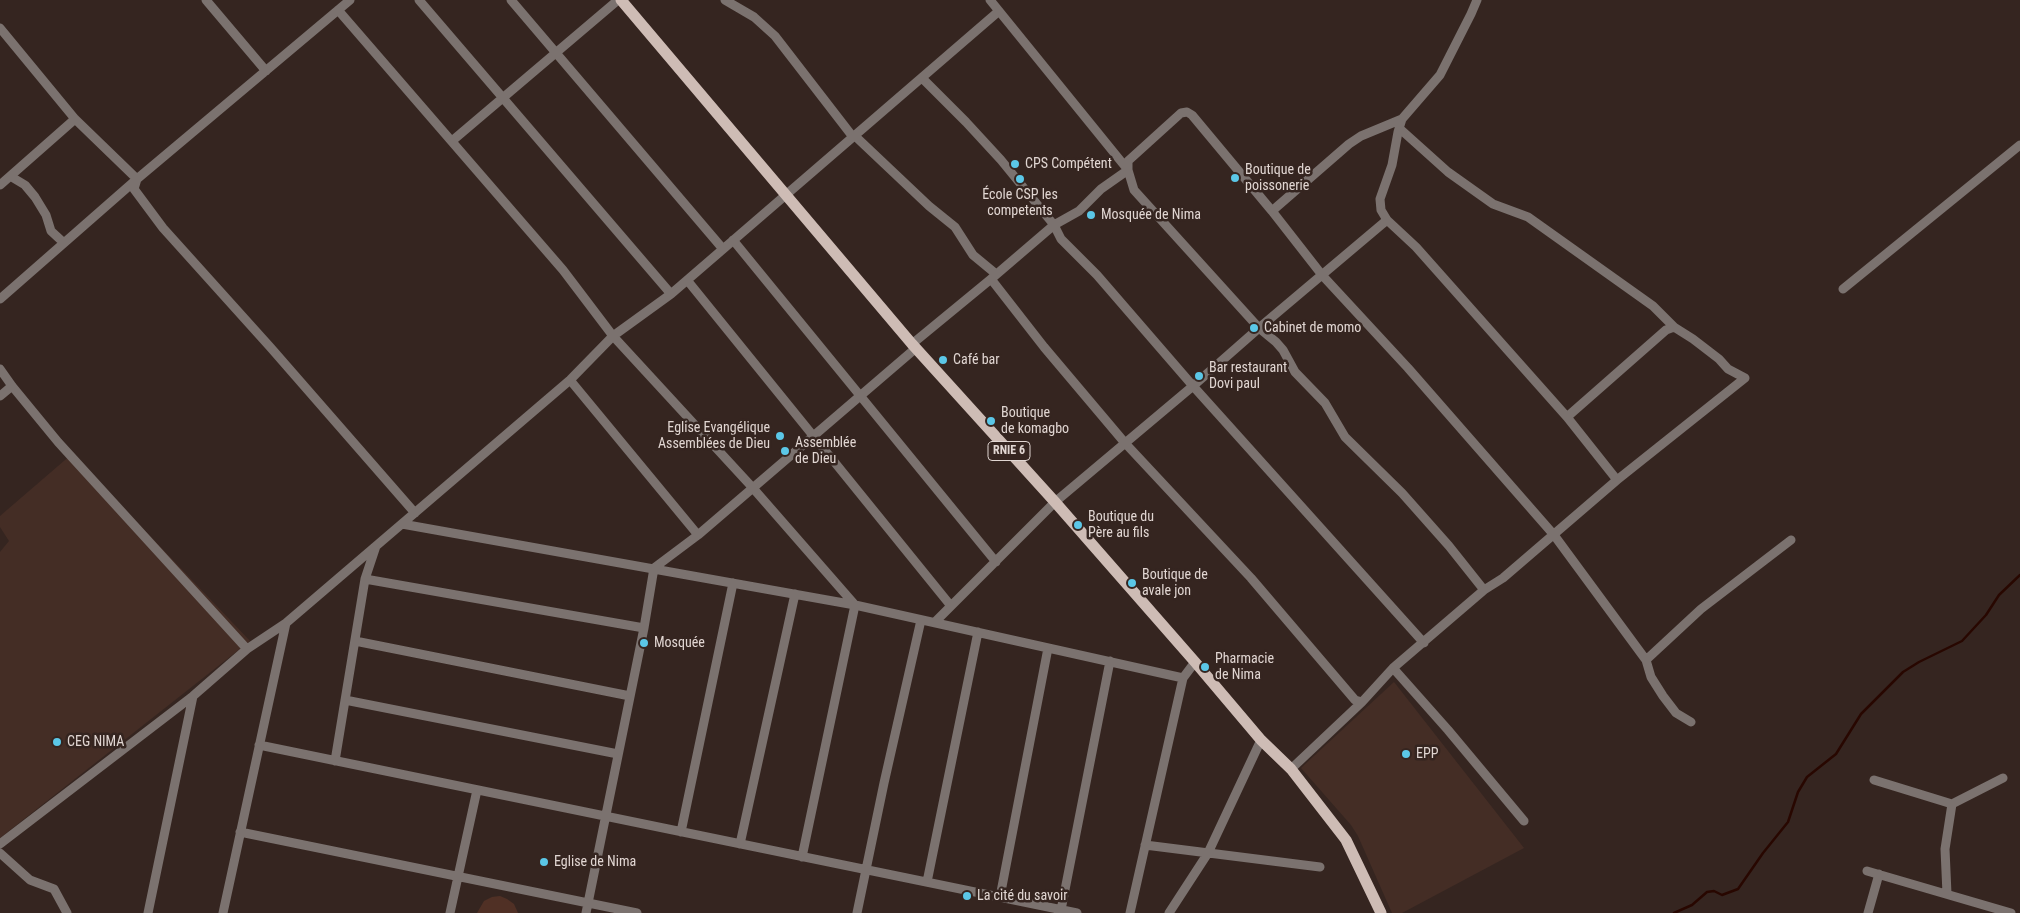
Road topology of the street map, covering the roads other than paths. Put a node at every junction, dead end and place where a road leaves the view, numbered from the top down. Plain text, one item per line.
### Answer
1 (206, 0) edge
2 (350, 0) edge
3 (419, 0) edge
4 (511, 0) edge
5 (620, 0) edge
6 (725, 0) edge
7 (990, 0) edge
8 (1477, 0) edge
9 (338, 10) junction
10 (999, 11) junction
11 (0, 28) edge
12 (556, 53) junction
13 (266, 71) junction
14 (922, 78) junction
15 (503, 98) junction
16 (75, 119) junction
17 (1402, 119) junction
18 (1399, 128) junction
19 (854, 136) junction
20 (452, 141) junction
21 (2020, 145) edge
22 (1128, 170) junction
23 (10, 176) junction
24 (137, 180) junction
25 (0, 185) edge
26 (786, 196) junction
27 (1272, 211) junction
28 (1387, 220) junction
29 (1054, 225) junction
30 (1043, 234) junction
31 (1061, 239) junction
32 (733, 240) junction
33 (64, 243) junction
34 (723, 249) junction
35 (1322, 275) junction
36 (993, 276) junction
37 (687, 280) junction
38 (1844, 290) dead end
39 (671, 294) junction
40 (0, 299) edge
41 (1674, 327) junction
42 (1259, 328) junction
43 (613, 336) junction
44 (914, 346) junction
45 (0, 369) edge
46 (570, 380) junction
47 (12, 386) junction
48 (1193, 386) junction
49 (0, 396) edge
50 (861, 396) junction
51 (1567, 417) junction
52 (813, 436) junction
53 (1125, 443) junction
54 (1617, 480) junction
55 (752, 487) junction
56 (1055, 502) junction
57 (415, 513) junction
58 (402, 524) junction
59 (698, 535) junction
60 (1554, 535) junction
61 (1791, 540) dead end
62 (376, 546) junction
63 (996, 562) junction
64 (654, 568) junction
65 (365, 579) junction
66 (732, 583) junction
67 (1484, 590) junction
68 (795, 594) junction
69 (855, 605) junction
70 (951, 606) junction
71 (921, 620) junction
72 (935, 622) junction
73 (286, 623) junction
74 (644, 628) junction
75 (978, 632) junction
76 (355, 641) junction
77 (1424, 642) junction
78 (1048, 648) junction
79 (247, 650) junction
80 (1646, 660) junction
81 (1110, 661) junction
82 (1195, 662) junction
83 (1393, 668) junction
84 (1183, 678) junction
85 (193, 696) junction
86 (630, 696) junction
87 (345, 700) junction
88 (1362, 702) junction
89 (1691, 722) dead end
90 (1261, 740) junction
91 (259, 745) junction
92 (618, 754) junction
93 (335, 761) junction
94 (1291, 768) junction
95 (2003, 778) dead end
96 (1874, 780) dead end
97 (477, 790) junction
98 (1952, 804) junction
99 (606, 816) junction
100 (1524, 820) dead end
101 (240, 832) junction
102 (681, 832) junction
103 (0, 844) edge
104 (740, 844) junction
105 (1145, 845) junction
106 (0, 852) edge
107 (1208, 853) junction
108 (802, 857) junction
109 (1320, 867) dead end
110 (865, 870) junction
111 (1867, 871) dead end
112 (1879, 874) junction
113 (458, 876) junction
114 (926, 882) junction
115 (1947, 894) junction
116 (1000, 897) junction
117 (588, 903) junction
118 (1061, 910) junction
119 (67, 913) edge
120 (148, 913) edge
121 (224, 913) edge
122 (450, 913) edge
123 (586, 913) edge
124 (637, 913) edge
125 (857, 913) edge
126 (1077, 913) edge
127 (1130, 913) edge
128 (1168, 913) edge
129 (1381, 913) edge
130 (1868, 913) edge
131 (2011, 913) edge

1 - 13 street
2 - 9 street
3 - 15 street
4 - 12 street
5 - 12 street
5 - 26 main road, RNIE 6
6 - 19 street
7 - 10 street
8 - 17 street
9 - 13 street
9 - 20 street
10 - 14 street
10 - 22 street
11 - 16 street
12 - 15 street
12 - 34 street
13 - 24 street
14 - 19 street
14 - 29 street
15 - 20 street
15 - 39 street
16 - 23 street
16 - 24 street
17 - 18 street
17 - 27 street
18 - 28 street
18 - 41 street
19 - 26 street
19 - 36 street
20 - 43 street
21 - 38 street
22 - 27 street
22 - 29 street
22 - 42 street
23 - 25 street
23 - 33 street
24 - 33 street
24 - 57 street
26 - 32 street
26 - 44 main road, RNIE 6
27 - 35 street
28 - 35 street
28 - 51 street
29 - 30 street
29 - 31 street
30 - 31 street
30 - 36 street
31 - 48 street
32 - 34 street
32 - 50 street
33 - 40 street
34 - 37 street
35 - 42 street
35 - 60 street
36 - 44 street
36 - 53 street
37 - 39 street
37 - 52 street
39 - 43 street
41 - 51 street
41 - 54 street
42 - 48 street
42 - 67 street
43 - 46 street
43 - 55 street
44 - 50 street
44 - 56 main road, RNIE 6
45 - 47 street
46 - 57 street
46 - 59 street
47 - 49 street
47 - 79 street
48 - 53 street
48 - 77 street
50 - 52 street
50 - 63 street
51 - 54 street
52 - 55 street
52 - 70 street
53 - 56 street
53 - 88 street
54 - 60 street
55 - 59 street
55 - 69 street
56 - 63 street
56 - 82 main road, RNIE 6
57 - 58 street
58 - 62 street
58 - 64 street
59 - 64 street
60 - 67 street
60 - 80 street
61 - 80 street
62 - 65 street
62 - 73 street
63 - 70 street
64 - 66 street
64 - 74 street
65 - 74 street
65 - 76 street
66 - 68 street
66 - 102 street
67 - 77 street
68 - 69 street
68 - 104 street
69 - 71 street
69 - 108 street
70 - 72 street
71 - 72 street
71 - 110 street
72 - 75 street
73 - 79 street
73 - 91 street
74 - 86 street
75 - 78 street
75 - 114 street
76 - 86 street
76 - 87 street
77 - 83 street
78 - 81 street
78 - 116 street
79 - 85 street
80 - 89 street
81 - 84 street
81 - 118 street
82 - 84 street
82 - 90 main road, RNIE 6
83 - 88 street
83 - 100 street
84 - 105 street
85 - 103 street
85 - 120 street
86 - 92 street
87 - 92 street
87 - 93 street
88 - 94 street
90 - 94 main road, RNIE 6
90 - 107 street
91 - 93 street
91 - 101 street
92 - 99 street
93 - 97 street
94 - 129 main road, RNIE 6
95 - 98 street
96 - 98 street
97 - 99 street
97 - 113 street
98 - 115 street
99 - 102 street
99 - 117 street
101 - 113 street
101 - 121 street
102 - 104 street
104 - 108 street
105 - 107 street
105 - 127 street
106 - 119 street
107 - 109 street
107 - 128 street
108 - 110 street
110 - 114 street
110 - 125 street
111 - 112 street
112 - 115 street
112 - 130 street
113 - 117 street
113 - 122 street
114 - 116 street
115 - 131 street
116 - 118 street
117 - 123 street
117 - 124 street
118 - 126 street

